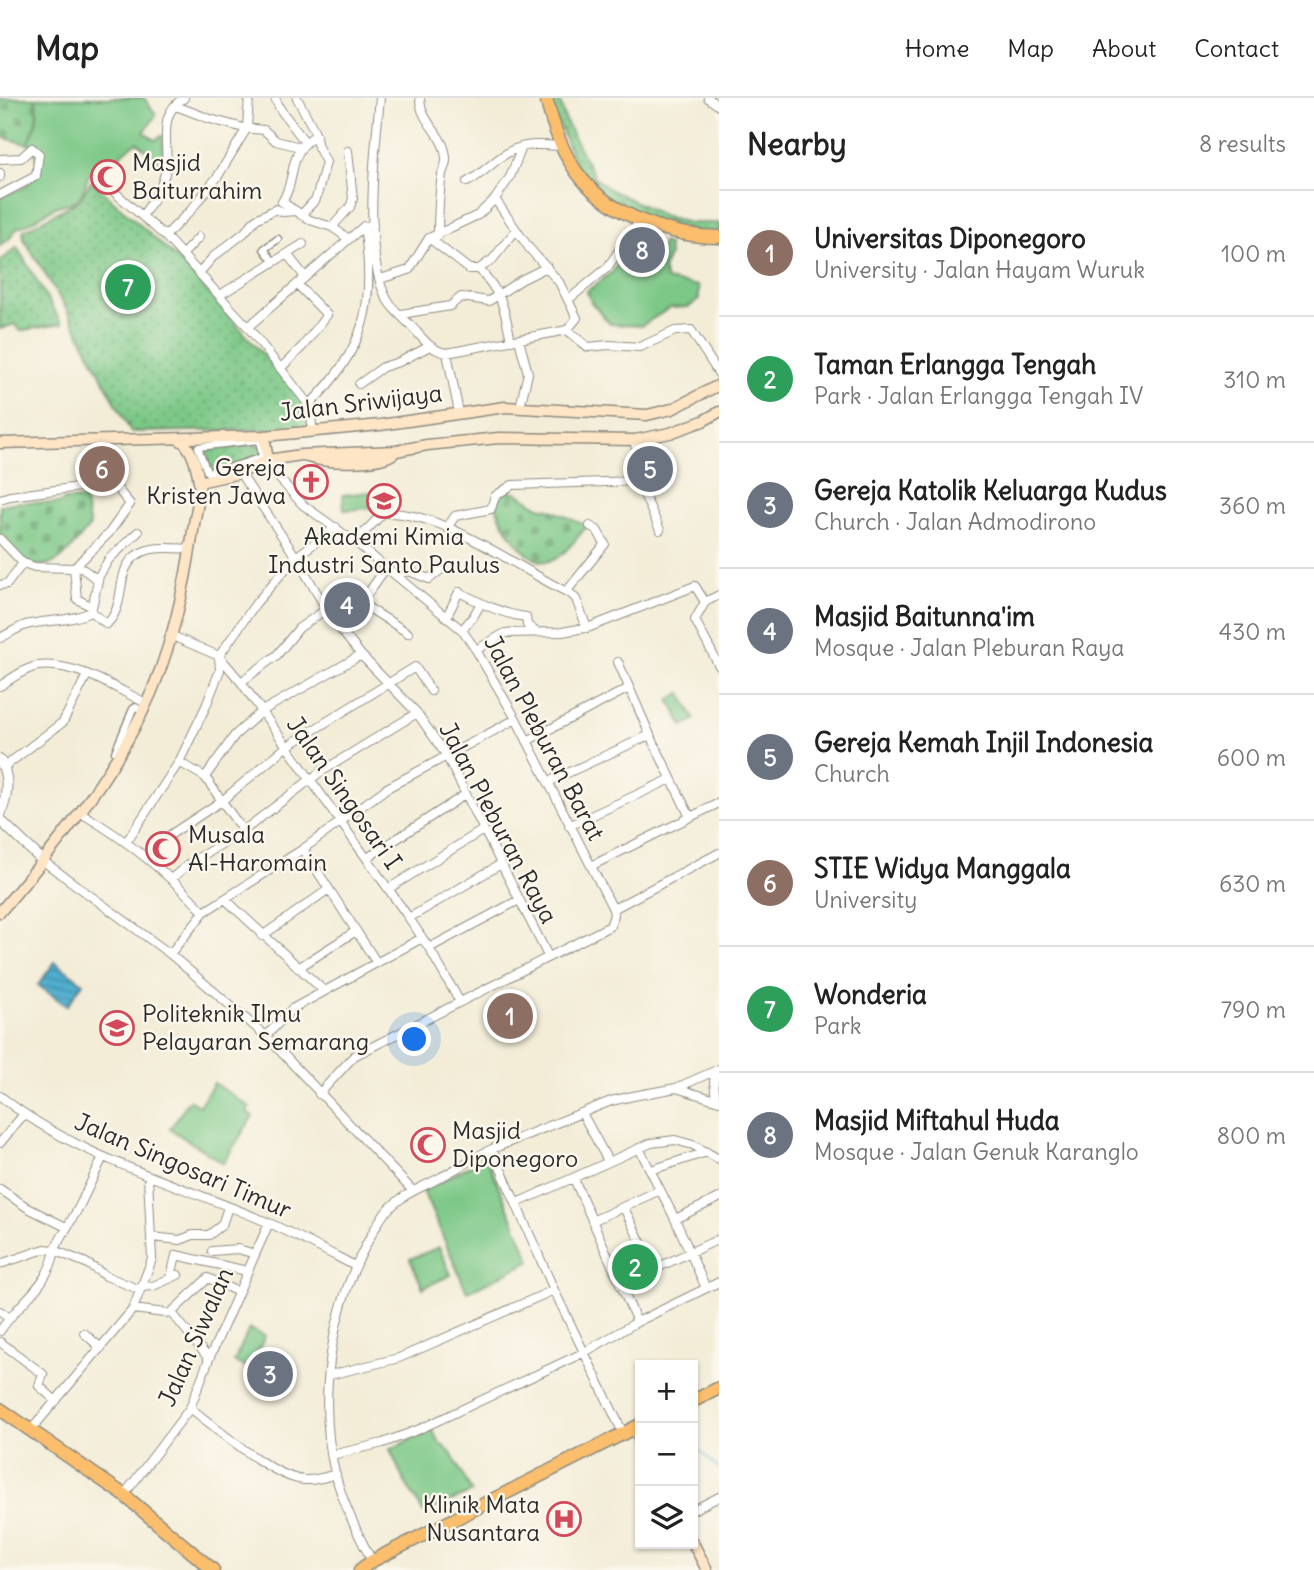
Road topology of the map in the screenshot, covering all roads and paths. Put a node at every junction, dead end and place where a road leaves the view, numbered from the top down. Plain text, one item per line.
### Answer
1 (184, 98) edge
2 (249, 98) edge
3 (275, 98) edge
4 (297, 98) edge
5 (380, 98) edge
6 (420, 98) edge
7 (546, 98) edge
8 (708, 98) edge
9 (176, 106) junction
10 (719, 106) edge
11 (247, 128) junction
12 (316, 135) junction
13 (302, 144) junction
14 (561, 146) junction
15 (522, 147) junction
16 (348, 151) dead end
17 (0, 159) edge
18 (467, 182) dead end
19 (111, 190) dead end
20 (0, 195) edge
21 (495, 199) junction
22 (299, 213) junction
23 (142, 216) junction
24 (640, 220) junction
25 (368, 225) junction
26 (332, 227) junction
27 (516, 230) junction
28 (165, 236) junction
29 (199, 237) dead end
30 (434, 237) junction
31 (719, 237) edge
32 (278, 239) dead end
33 (349, 239) junction
34 (303, 244) dead end
35 (182, 254) junction
36 (287, 254) junction
37 (274, 262) junction
38 (547, 268) junction
39 (479, 269) junction
40 (200, 272) junction
41 (305, 277) junction
42 (380, 279) junction
43 (297, 284) junction
44 (220, 295) junction
45 (500, 295) junction
46 (568, 300) junction
47 (401, 314) junction
48 (248, 327) junction
49 (566, 330) junction
50 (515, 340) junction
51 (430, 346) junction
52 (447, 353) junction
53 (281, 368) junction
54 (719, 374) edge
55 (359, 384) dead end
56 (719, 385) edge
57 (309, 405) junction
58 (520, 407) junction
59 (719, 412) edge
60 (459, 413) junction
61 (313, 431) junction
62 (264, 436) junction
63 (635, 440) junction
64 (188, 442) junction
65 (0, 443) edge
66 (268, 460) junction
67 (207, 472) joint
68 (240, 473) junction
69 (638, 481) junction
70 (200, 482) junction
71 (0, 499) edge
72 (590, 526) dead end
73 (336, 527) junction
74 (447, 528) junction
75 (660, 530) dead end
76 (138, 532) dead end
77 (0, 539) edge
78 (355, 542) junction
79 (190, 549) junction
80 (296, 557) junction
81 (23, 563) junction
82 (74, 568) junction
83 (386, 568) junction
84 (443, 568) dead end
85 (395, 574) junction
86 (98, 580) junction
87 (0, 585) edge
88 (566, 592) junction
89 (719, 595) edge
90 (361, 603) junction
91 (481, 603) junction
92 (705, 603) junction
93 (328, 608) junction
94 (92, 609) junction
95 (447, 616) junction
96 (337, 626) junction
97 (587, 628) junction
98 (462, 630) junction
99 (408, 633) dead end
100 (536, 633) junction
101 (170, 635) junction
102 (0, 638) edge
103 (476, 650) junction
104 (716, 653) edge
105 (361, 655) junction
106 (219, 656) junction
107 (618, 662) dead end
108 (719, 666) edge
109 (87, 675) junction
110 (241, 682) junction
111 (388, 684) junction
112 (0, 687) edge
113 (629, 688) junction
114 (431, 691) dead end
115 (144, 707) junction
116 (262, 711) junction
117 (417, 713) junction
118 (516, 719) junction
119 (650, 735) junction
120 (527, 741) junction
121 (286, 747) junction
122 (446, 755) junction
123 (179, 762) junction
124 (2, 764) edge
125 (205, 777) junction
126 (310, 779) junction
127 (671, 779) junction
128 (548, 782) junction
129 (466, 794) junction
130 (223, 800) junction
131 (719, 803) edge
132 (80, 813) junction
133 (690, 817) junction
134 (0, 818) edge
135 (341, 821) junction
136 (569, 826) junction
137 (483, 830) junction
138 (243, 831) junction
139 (127, 842) junction
140 (303, 849) junction
141 (719, 853) edge
142 (145, 856) junction
143 (367, 858) junction
144 (43, 860) junction
145 (501, 864) junction
146 (591, 866) junction
147 (172, 878) junction
148 (328, 889) junction
149 (388, 889) junction
150 (225, 899) junction
151 (519, 901) junction
152 (613, 909) junction
153 (0, 912) edge
154 (204, 912) junction
155 (409, 918) junction
156 (356, 931) junction
157 (262, 936) junction
158 (422, 938) junction
159 (429, 948) junction
160 (170, 954) junction
161 (548, 956) junction
162 (377, 963) junction
163 (298, 968) junction
164 (323, 990) junction
165 (460, 1002) junction
166 (266, 1036) junction
167 (718, 1070) edge
168 (676, 1088) junction
169 (320, 1094) junction
170 (0, 1096) edge
171 (718, 1100) edge
172 (582, 1113) junction
173 (24, 1114) junction
174 (0, 1143) edge
175 (639, 1148) junction
176 (492, 1149) junction
177 (707, 1152) junction
178 (103, 1157) junction
179 (719, 1158) edge
180 (608, 1161) junction
181 (650, 1170) junction
182 (148, 1177) junction
183 (573, 1179) junction
184 (0, 1189) edge
185 (412, 1190) junction
186 (660, 1190) junction
187 (719, 1198) edge
188 (517, 1203) junction
189 (228, 1208) junction
190 (624, 1208) junction
191 (676, 1219) junction
192 (592, 1221) junction
193 (269, 1223) junction
194 (66, 1227) junction
195 (151, 1237) junction
196 (719, 1239) edge
197 (55, 1251) junction
198 (212, 1251) dead end
199 (690, 1252) junction
200 (646, 1253) junction
201 (255, 1254) junction
202 (0, 1264) edge
203 (355, 1266) junction
204 (612, 1266) junction
205 (654, 1269) junction
206 (247, 1271) junction
207 (719, 1282) edge
208 (620, 1285) junction
209 (141, 1288) junction
210 (706, 1288) junction
211 (554, 1290) junction
212 (238, 1292) junction
213 (134, 1309) junction
214 (0, 1311) edge
215 (171, 1313) junction
216 (10, 1318) junction
217 (637, 1322) junction
218 (0, 1331) edge
219 (84, 1333) dead end
220 (0, 1342) edge
221 (101, 1348) junction
222 (585, 1352) junction
223 (209, 1359) junction
224 (330, 1375) junction
225 (719, 1388) edge
226 (719, 1394) edge
227 (698, 1400) edge
228 (56, 1401) junction
229 (698, 1401) edge
230 (190, 1408) junction
231 (0, 1409) edge
232 (31, 1430) junction
233 (634, 1432) edge
234 (332, 1455) junction
235 (336, 1474) junction
236 (124, 1495) junction
237 (719, 1497) edge
238 (698, 1508) edge
239 (696, 1549) edge
240 (367, 1564) edge
241 (213, 1570) edge
242 (707, 1570) edge

1 - 9 street
2 - 11 street
3 - 13 street
4 - 12 street
5 - 25 street
6 - 30 street
7 - 14 main road
8 - 10 street
9 - 11 street
9 - 23 street
11 - 13 street
11 - 28 street
12 - 13 street
12 - 22 street
13 - 22 street
14 - 15 street
14 - 24 main road
15 - 18 street
15 - 21 street
16 - 26 street
17 - 20 street
19 - 23 street
21 - 27 street
21 - 30 street
22 - 26 street
22 - 40 street
23 - 28 street
24 - 31 main road
24 - 46 street
25 - 33 street
25 - 42 street
25 - 57 street
26 - 33 street
27 - 38 street
27 - 39 street
28 - 35 street
29 - 35 street
30 - 39 street
30 - 42 street
32 - 37 street
33 - 41 street
34 - 36 street
35 - 40 street
36 - 37 street
36 - 41 street
37 - 44 street
38 - 45 street
38 - 46 street
39 - 45 street
40 - 44 street
41 - 43 street
42 - 47 street
43 - 48 street
43 - 53 street
44 - 48 street
45 - 47 street
45 - 50 street
46 - 49 street
47 - 51 street
48 - 53 street
49 - 50 street
49 - 54 street
50 - 52 street
50 - 58 street
51 - 52 street
51 - 55 street
52 - 60 street
53 - 57 street
56 - 58 main road, Jalan Sriwijaya
57 - 61 street
58 - 60 main road, Jalan Sriwijaya
59 - 63 main road, Jalan Sriwijaya
60 - 61 main road, Jalan Sriwijaya
61 - 62 main road, Jalan Sriwijaya
62 - 64 main road, Jalan Sriwijaya
62 - 66 main road
63 - 66 main road, Jalan Sriwijaya
63 - 69 street
64 - 65 main road, Jalan Sriwijaya
64 - 70 main road
66 - 68 main road, Jalan Sriwijaya
66 - 73 street, Jalan Pleburan Barat
67 - 67 street
68 - 70 main road, Jalan Sriwijaya
68 - 80 street, Jalan Pleburan Raya
69 - 74 street
69 - 75 street
70 - 79 main road
71 - 82 street
72 - 88 street
73 - 78 street, Jalan Pleburan Barat
73 - 80 street
74 - 78 street
74 - 88 street
76 - 86 street
77 - 81 street
78 - 83 street, Jalan Pleburan Barat
79 - 94 street
79 - 101 main road
80 - 93 street, Jalan Pleburan Raya
80 - 106 street
81 - 82 street
81 - 87 street
82 - 86 street
82 - 94 street
83 - 85 street, Jalan Pleburan Barat
83 - 90 street
84 - 85 street
85 - 95 street, Jalan Pleburan Barat
86 - 94 street
88 - 97 street
89 - 92 street
90 - 96 street
90 - 99 street
91 - 95 street
91 - 98 street
91 - 100 street
92 - 97 street
92 - 104 street
93 - 96 street, Jalan Pleburan Raya
93 - 110 street
94 - 102 street
95 - 98 street, Jalan Pleburan Barat
96 - 105 street, Jalan Pleburan Raya
97 - 100 street
98 - 103 street, Jalan Pleburan Barat
100 - 103 street
101 - 106 street, Jalan Singosari I
101 - 115 main road
103 - 118 street, Jalan Pleburan Barat
104 - 108 street
105 - 111 street, Jalan Pleburan Raya
105 - 116 street
106 - 110 street, Jalan Singosari I
106 - 123 street
107 - 113 street
109 - 112 street
109 - 115 street
109 - 124 street
110 - 116 street, Jalan Singosari I
111 - 114 street
111 - 117 street, Jalan Pleburan Raya
111 - 121 street
113 - 119 street
113 - 120 street
115 - 132 main road
115 - 144 street
116 - 121 street, Jalan Singosari I
116 - 125 street
117 - 122 street, Jalan Pleburan Raya
117 - 126 street
118 - 120 street, Jalan Pleburan Barat
118 - 122 street
119 - 127 street
119 - 128 street
120 - 128 street, Jalan Pleburan Barat
121 - 126 street, Jalan Singosari I
121 - 130 street
122 - 129 street, Jalan Pleburan Raya
122 - 135 street
123 - 125 street
123 - 139 street
124 - 134 street
125 - 130 street
126 - 135 street, Jalan Singosari I
126 - 138 street
127 - 133 street
127 - 136 street
128 - 136 street, Jalan Pleburan Barat
129 - 137 street, Jalan Pleburan Raya
129 - 143 street
130 - 138 street
130 - 142 street
131 - 133 street
132 - 139 street
132 - 144 main road
133 - 146 street
134 - 144 street
135 - 140 street
135 - 143 street, Jalan Singosari I
136 - 146 street, Jalan Pleburan Barat
137 - 145 street, Jalan Pleburan Raya
137 - 149 street
138 - 147 street
139 - 142 street
140 - 148 street
140 - 150 street
141 - 152 street
142 - 147 street
143 - 149 street, Jalan Singosari I
144 - 153 main road
144 - 160 street
145 - 151 street, Jalan Pleburan Raya
145 - 155 street
146 - 152 street, Jalan Pleburan Barat
147 - 154 street
148 - 156 street
148 - 157 street
149 - 155 street, Jalan Singosari I
150 - 154 street
150 - 157 street
151 - 159 street
151 - 161 street, Jalan Pleburan Raya
152 - 161 street
154 - 160 street
155 - 158 street, Jalan Singosari I
156 - 162 street
156 - 163 street
157 - 163 street
158 - 159 street, Jalan Singosari I
158 - 162 street
159 - 165 street, Jalan Singosari I
160 - 166 street
161 - 165 street
162 - 164 street
163 - 164 street
164 - 166 street
165 - 169 street
166 - 169 street
167 - 168 street
167 - 171 street
168 - 171 street
168 - 172 street
169 - 185 street
170 - 173 street, Jalan Singosari Timur
172 - 176 street
172 - 180 street
173 - 174 street
173 - 178 street, Jalan Singosari Timur
175 - 177 street
175 - 180 street
175 - 181 street
176 - 185 street
176 - 188 street
177 - 179 street
177 - 181 street
178 - 182 street, Jalan Singosari Timur
178 - 194 street
180 - 183 street
181 - 186 street
182 - 189 street, Jalan Singosari Timur
182 - 195 street
183 - 188 street
183 - 192 street
184 - 194 street
185 - 203 street
186 - 190 street
186 - 191 street
187 - 191 street
188 - 211 street
189 - 193 street, Jalan Singosari Timur
189 - 195 street
190 - 192 street
190 - 200 street
191 - 199 street
192 - 204 street
193 - 201 street, Jalan Siwalan
193 - 203 street, Jalan Singosari Timur
194 - 197 street
195 - 209 street
196 - 199 street
197 - 202 street
197 - 209 street
197 - 216 street
198 - 201 street
199 - 205 street
199 - 210 street
200 - 204 street
200 - 205 street
201 - 206 street, Jalan Siwalan
203 - 224 street
204 - 208 street
205 - 208 street
206 - 209 street
206 - 212 street, Jalan Siwalan
207 - 210 street
208 - 217 street
209 - 213 street
210 - 217 street
211 - 222 street
211 - 224 street
212 - 215 street
212 - 223 street, Jalan Siwalan
213 - 215 street
213 - 221 street
214 - 216 street
215 - 223 street
216 - 218 street
217 - 222 street
219 - 221 street
220 - 228 street
221 - 228 street
222 - 233 street
222 - 234 street
223 - 230 street, Jalan Siwalan
224 - 234 street
225 - 227 main road
226 - 229 main road
228 - 232 street
230 - 235 street
230 - 236 street, Jalan Siwalan
231 - 232 main road
232 - 236 main road
233 - 240 main road
234 - 235 street
235 - 240 street
236 - 241 main road
237 - 238 street
239 - 242 main road

